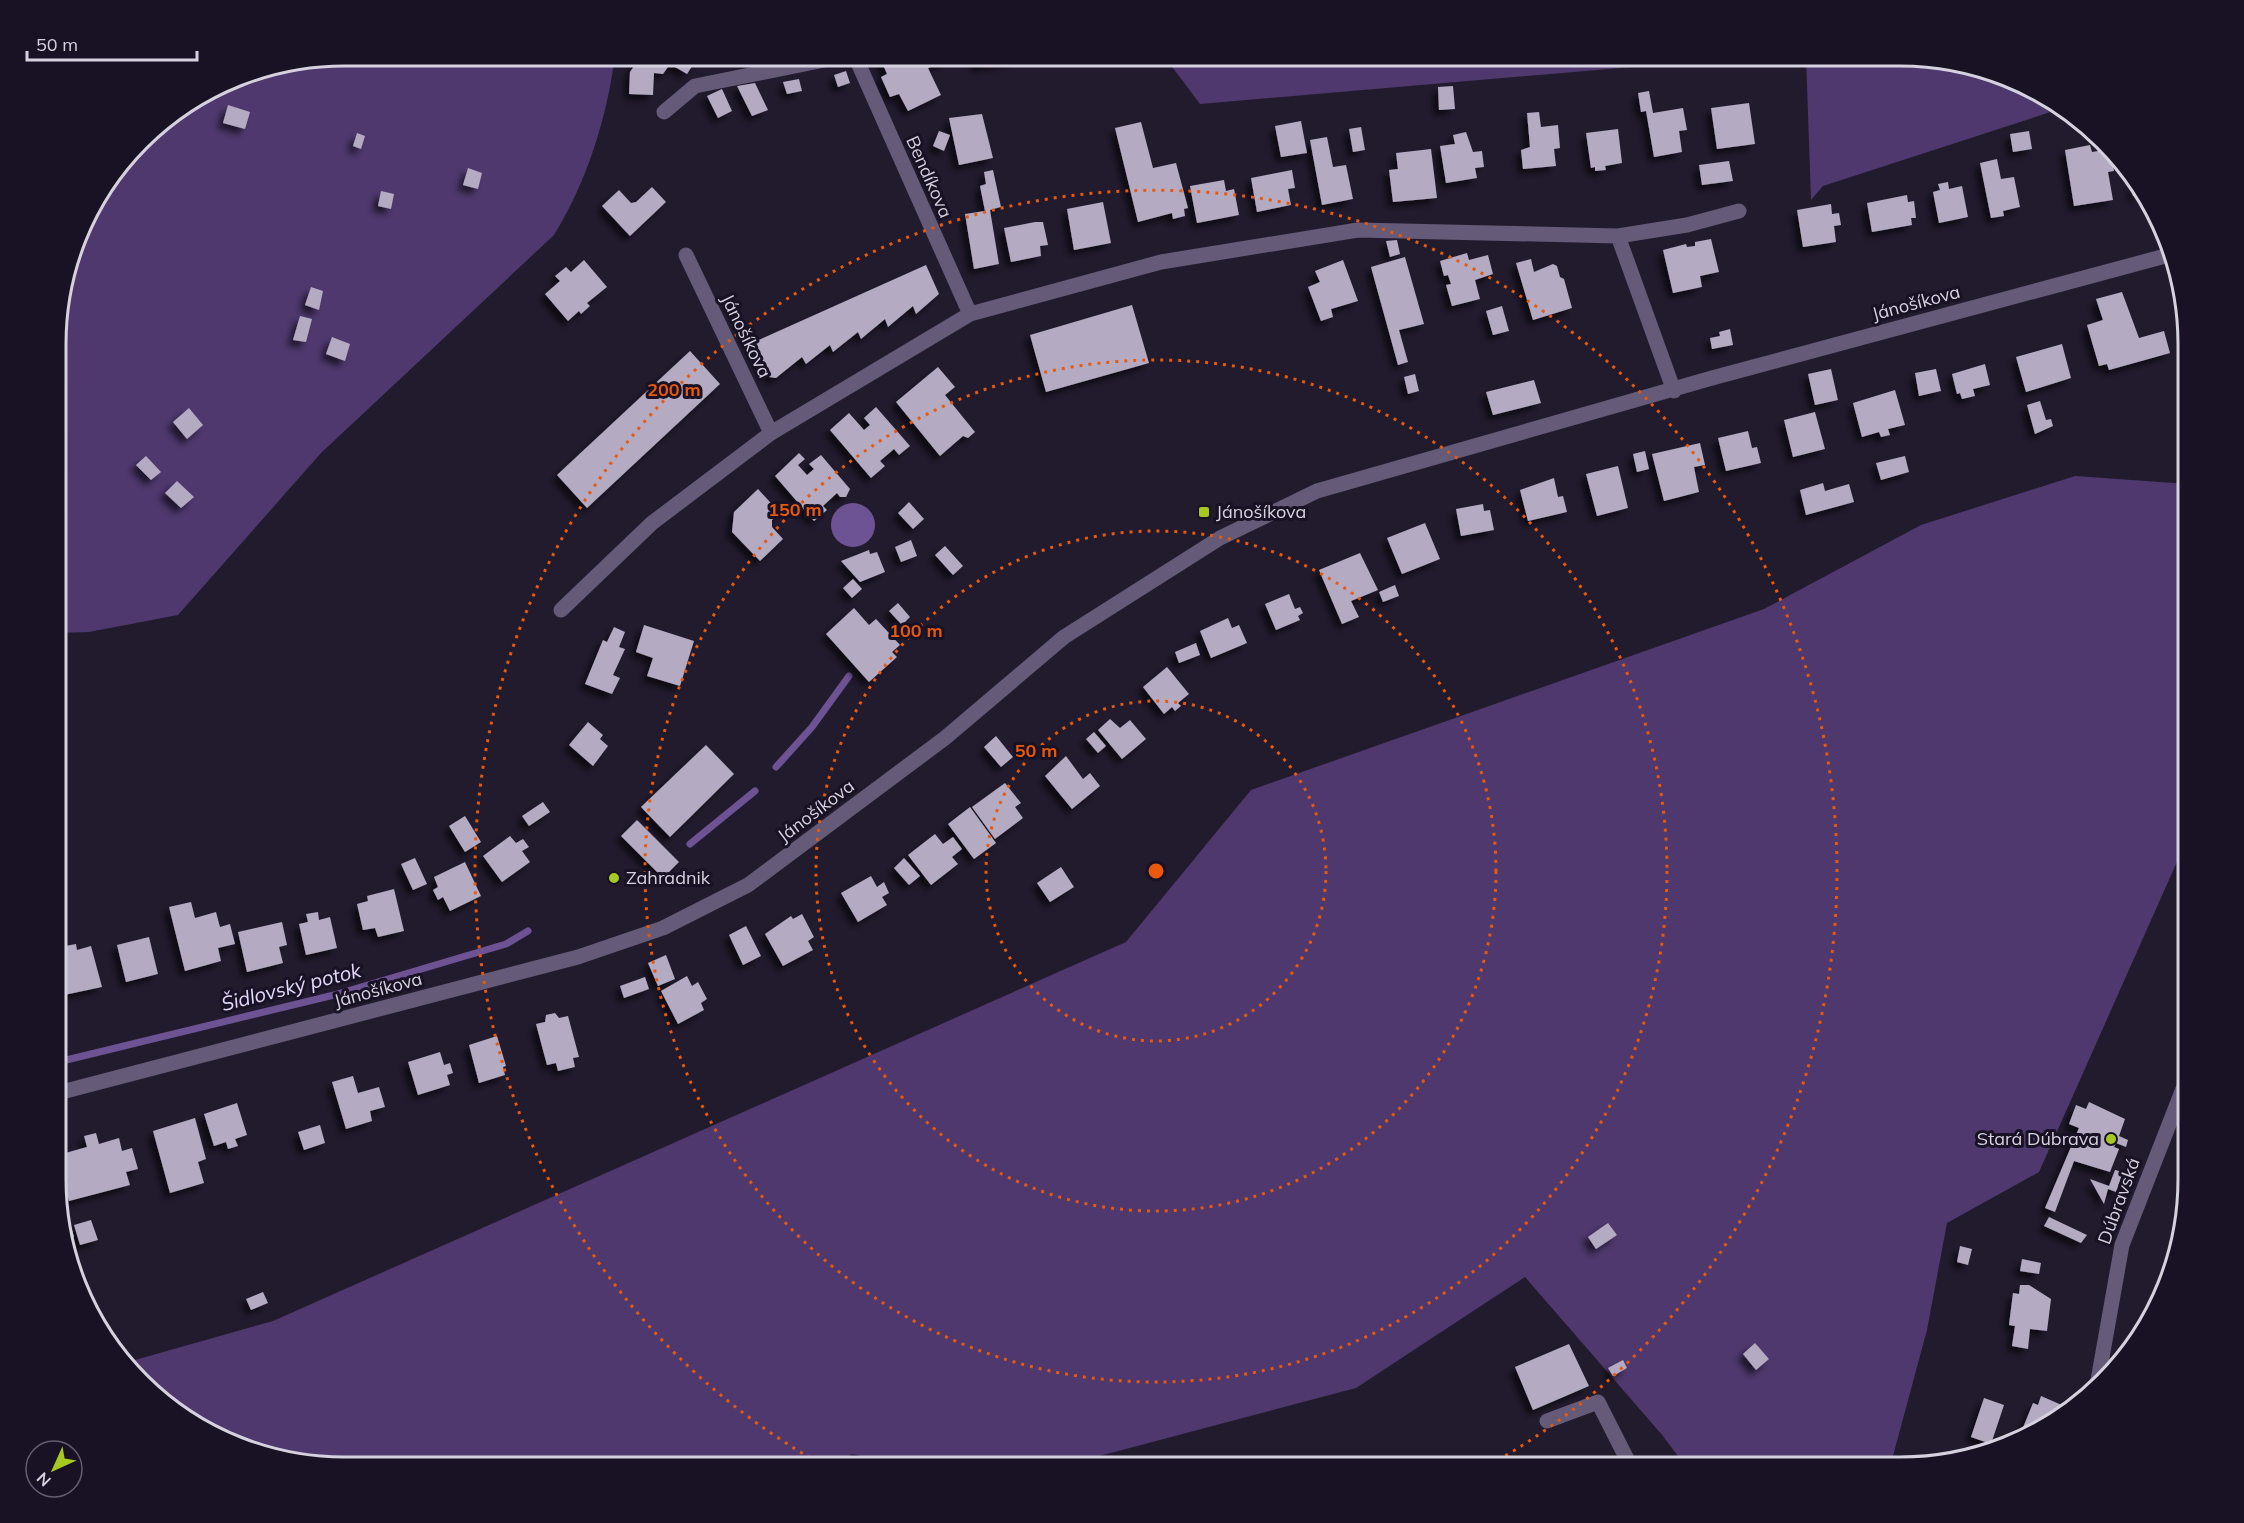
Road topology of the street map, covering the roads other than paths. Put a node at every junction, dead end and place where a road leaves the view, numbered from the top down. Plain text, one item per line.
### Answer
1 (794, 66) edge
2 (859, 66) edge
3 (664, 112) dead end
4 (1739, 211) dead end
5 (1618, 236) junction
6 (686, 255) dead end
7 (2164, 256) edge
8 (970, 314) junction
9 (1674, 391) junction
10 (771, 433) junction
11 (561, 610) dead end
12 (66, 1091) edge
13 (2178, 1102) edge
14 (2099, 1373) edge
15 (1547, 1421) dead end
16 (1626, 1457) edge

1 - 3 street
2 - 8 street, Bendíkova
4 - 5 street
5 - 8 street
5 - 9 street
6 - 10 street, Jánošíkova
7 - 9 street, Jánošíkova
8 - 10 street
9 - 12 street, Jánošíkova
10 - 11 street
13 - 14 street, Dúbravská
15 - 16 street

